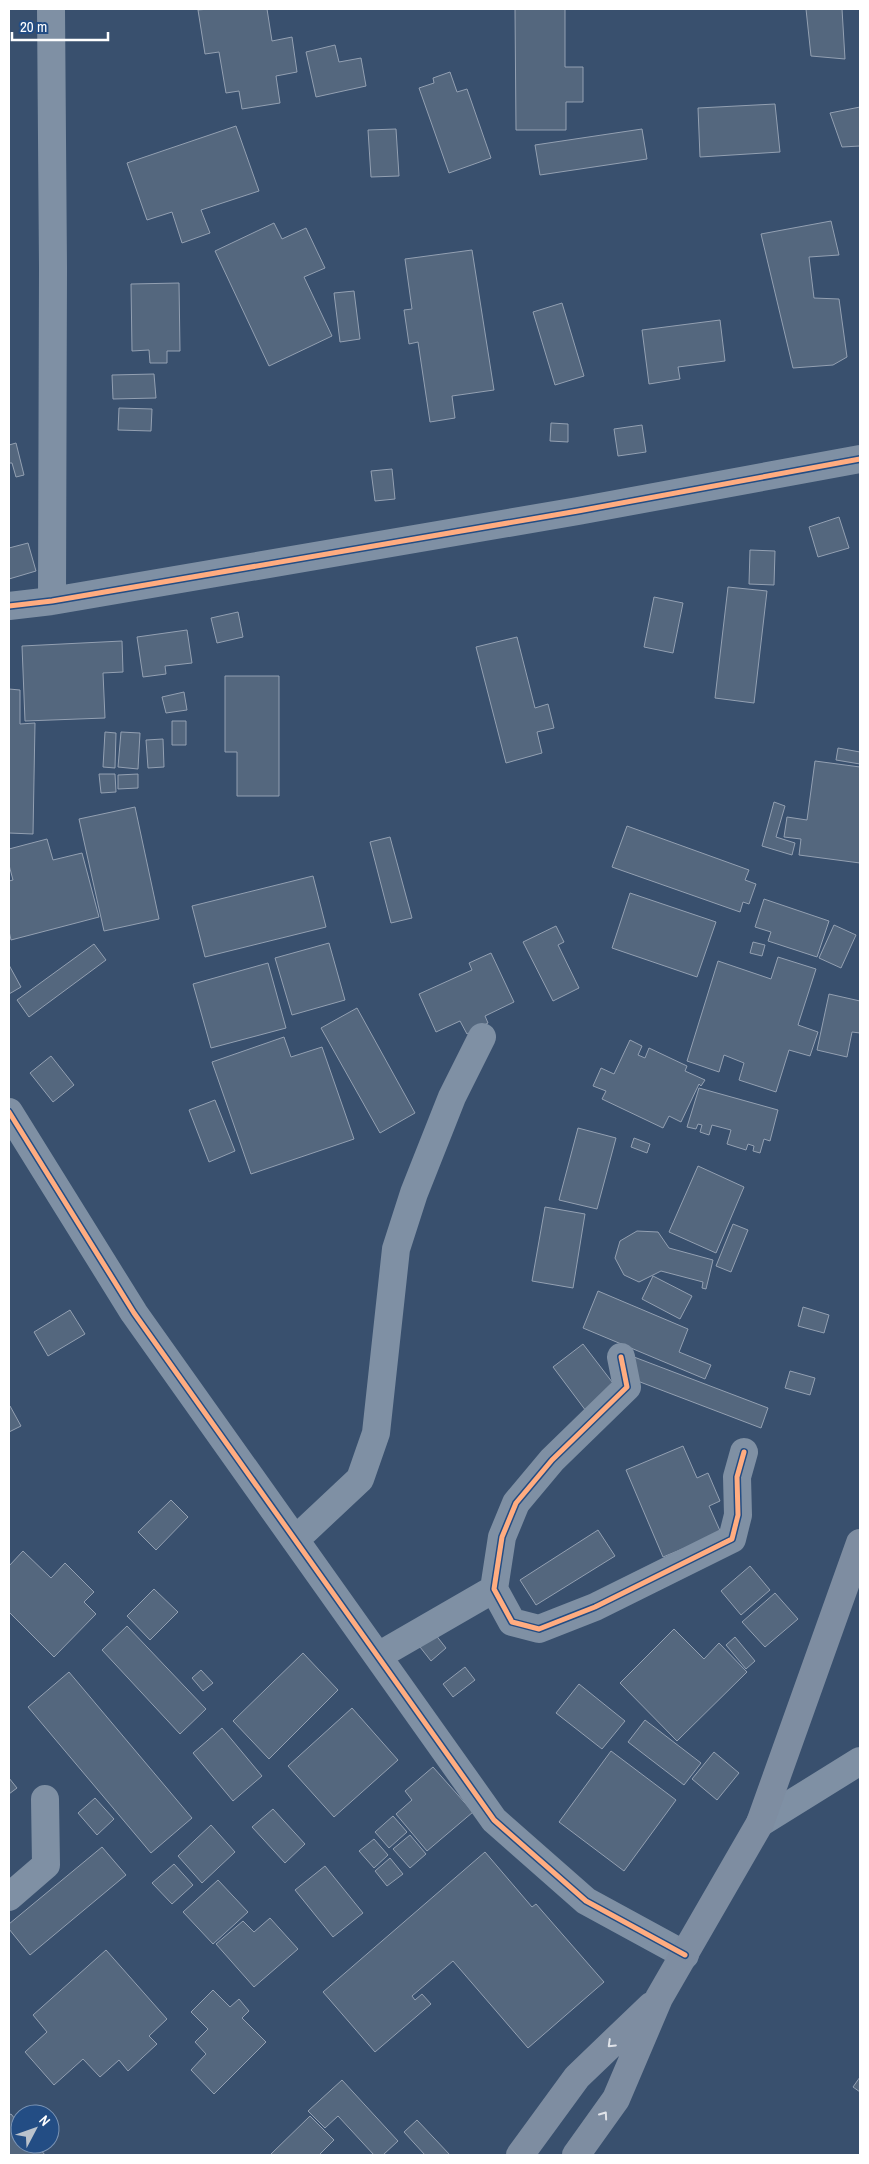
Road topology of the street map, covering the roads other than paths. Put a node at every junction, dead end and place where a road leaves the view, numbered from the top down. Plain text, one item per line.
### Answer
1 (51, 9) edge
2 (860, 458) edge
3 (52, 601) junction
4 (9, 606) edge
5 (482, 1037) dead end
6 (9, 1112) edge
7 (621, 1357) dead end
8 (744, 1452) dead end
9 (295, 1540) junction
10 (860, 1543) edge
11 (494, 1589) junction
12 (378, 1656) junction
13 (860, 1761) edge
14 (45, 1799) dead end
15 (760, 1823) junction
16 (9, 1897) edge
17 (686, 1955) junction
18 (659, 1998) junction
19 (520, 2155) edge
20 (576, 2155) edge

1 - 3 street
2 - 3 street
3 - 4 street
5 - 9 street
6 - 9 street
7 - 11 street
8 - 11 street
9 - 12 street
10 - 15 main road
11 - 12 street
12 - 17 street
13 - 15 street
14 - 16 street
15 - 17 main road
17 - 18 main road
18 -> 19 main road
20 -> 18 main road

